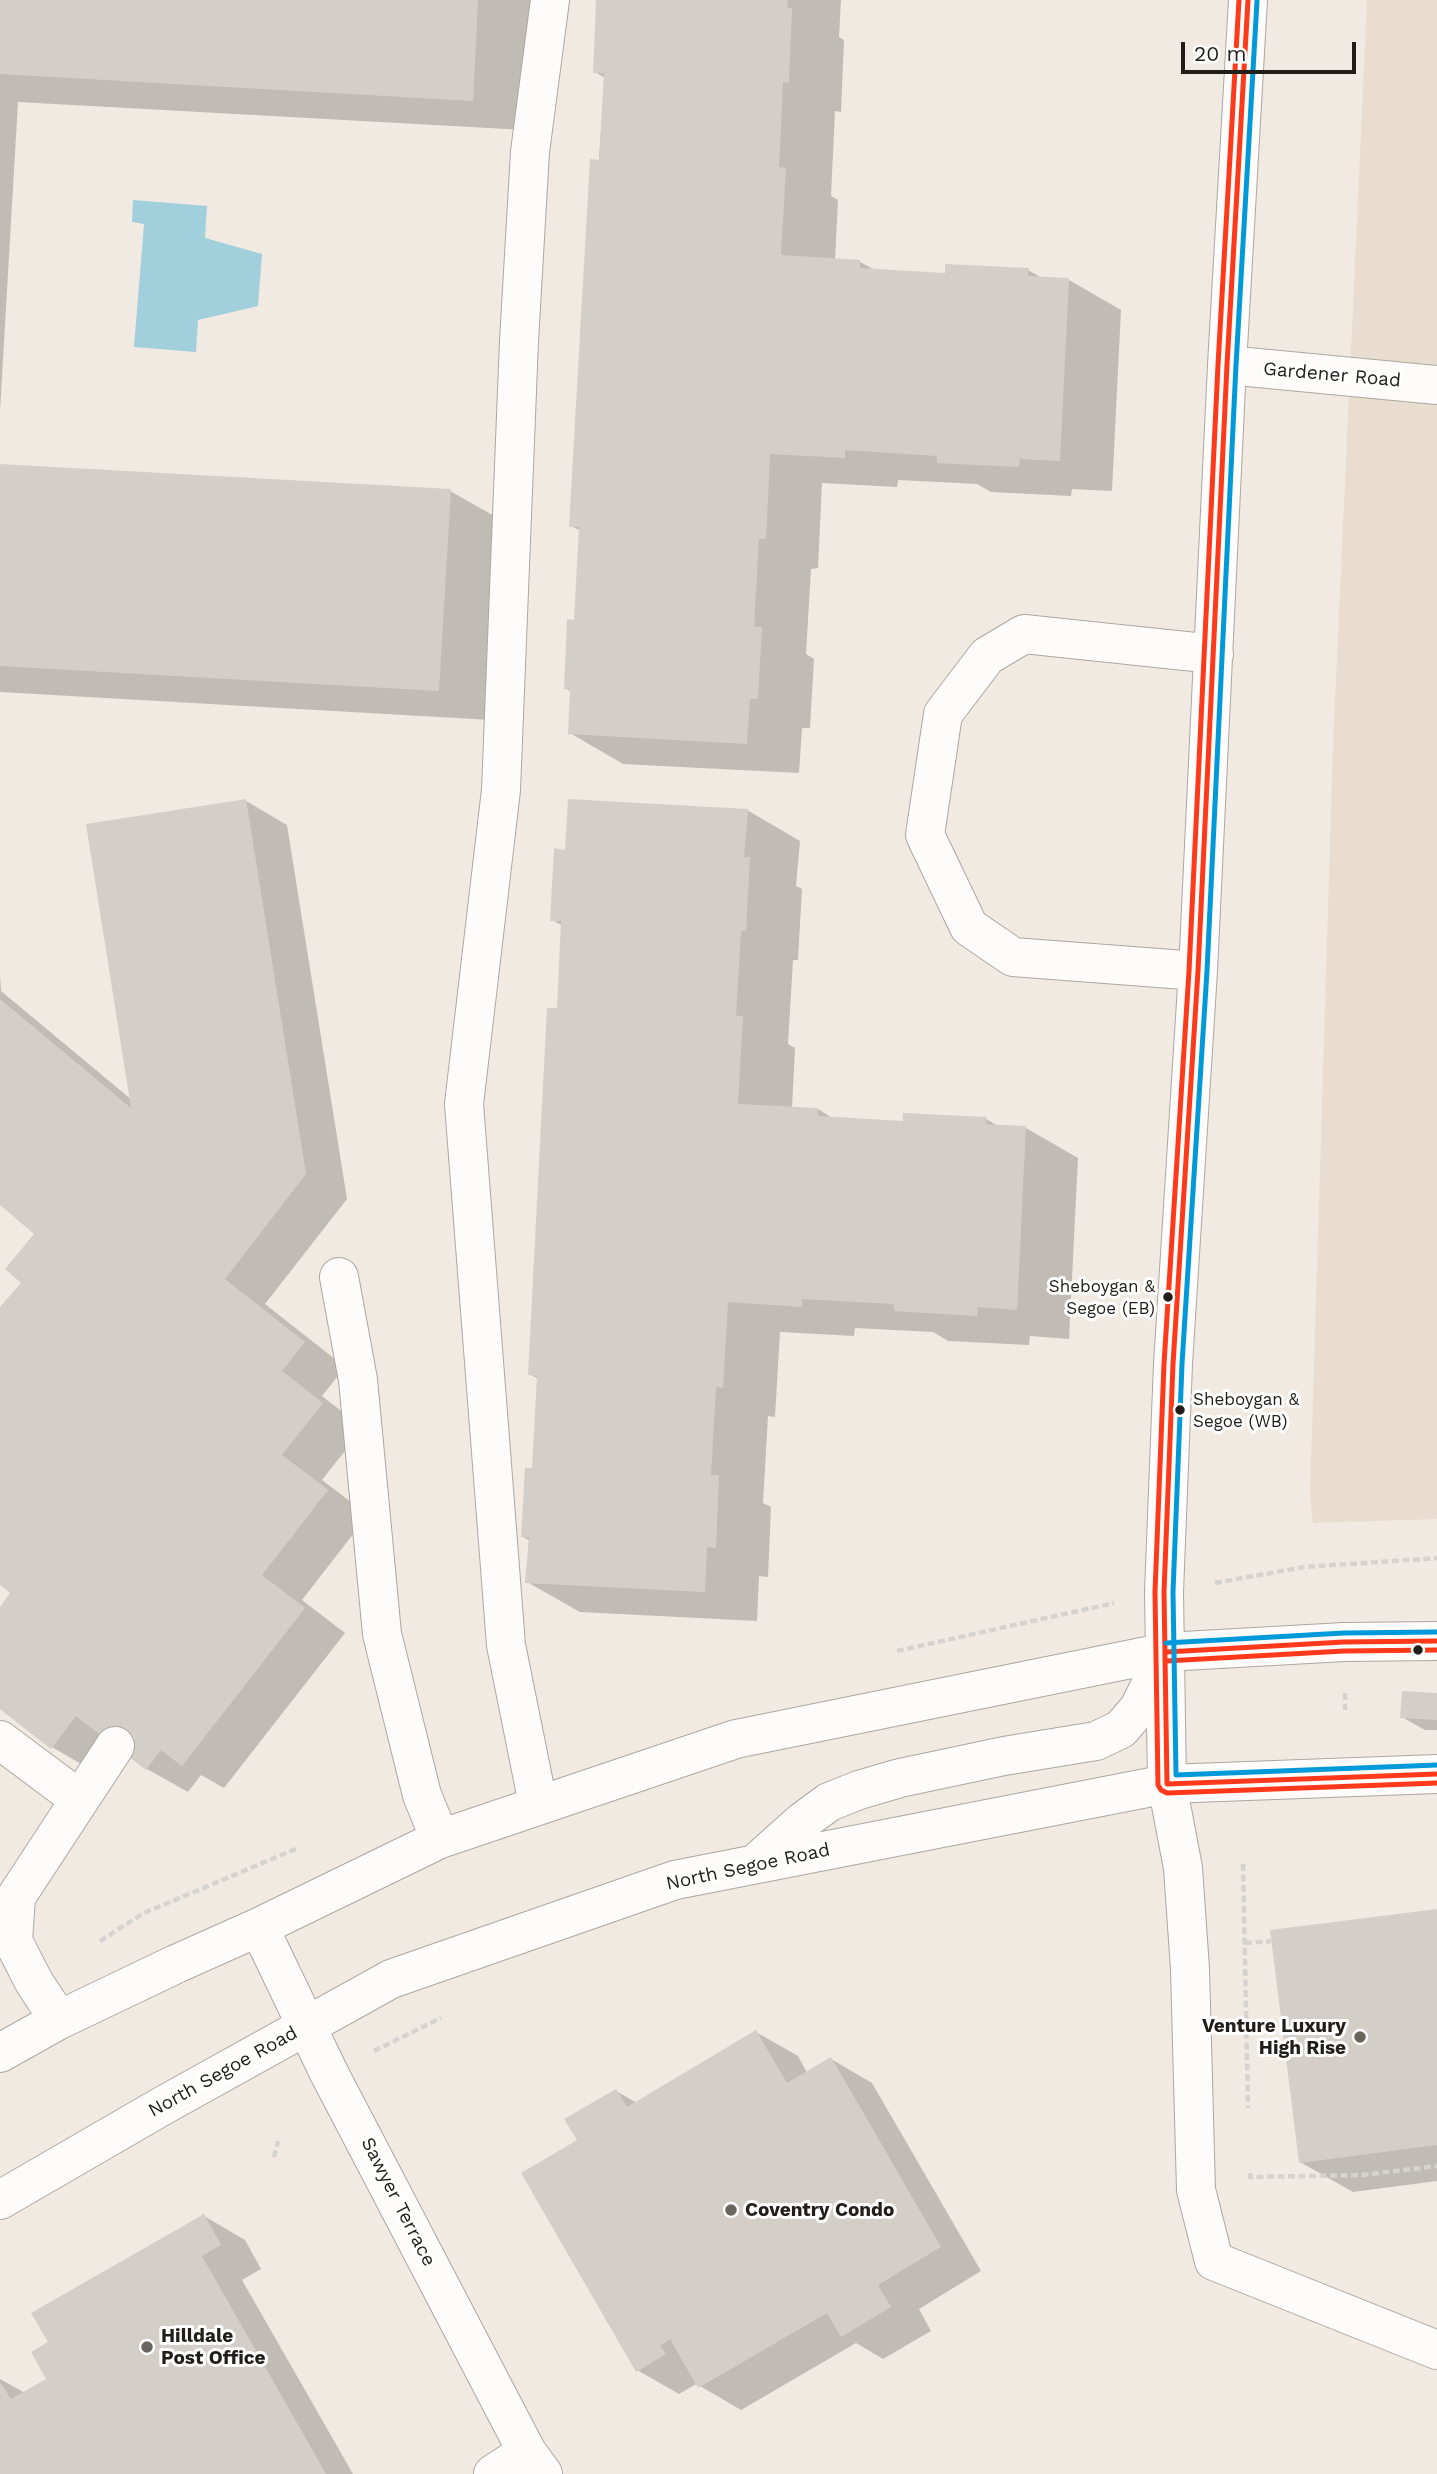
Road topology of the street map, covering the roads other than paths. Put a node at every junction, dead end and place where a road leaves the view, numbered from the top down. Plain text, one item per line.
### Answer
1 (550, 0) edge
2 (1248, 0) edge
3 (1227, 365) junction
4 (1437, 385) edge
5 (1214, 654) junction
6 (1198, 971) junction
7 (339, 1277) dead end
8 (1437, 1641) edge
9 (1166, 1652) junction
10 (0, 1740) edge
11 (115, 1746) dead end
12 (1437, 1774) edge
13 (1167, 1784) junction
14 (79, 1799) junction
15 (538, 1804) junction
16 (440, 1839) junction
17 (754, 1865) junction
18 (259, 1927) junction
19 (59, 2020) junction
20 (306, 2025) junction
21 (0, 2053) edge
22 (0, 2200) edge
23 (1437, 2350) edge
24 (535, 2463) edge
25 (493, 2474) edge

1 - 15 street
2 - 3 street
3 - 4 street, Gardener Road
3 - 5 street
5 - 6 street
5 - 6 street
6 - 9 street
7 - 16 street
8 - 9 street
9 - 13 street
9 - 15 street
9 - 17 street
10 - 14 street
11 - 14 street
12 - 13 street, North Segoe Road
13 - 17 street, North Segoe Road
13 - 23 street
14 - 19 street
15 - 16 street
16 - 18 street
17 - 20 street, North Segoe Road
18 - 19 street
18 - 20 street, Sawyer Terrace
19 - 21 street
20 - 22 street, North Segoe Road
20 - 24 street, Sawyer Terrace
24 - 25 street

